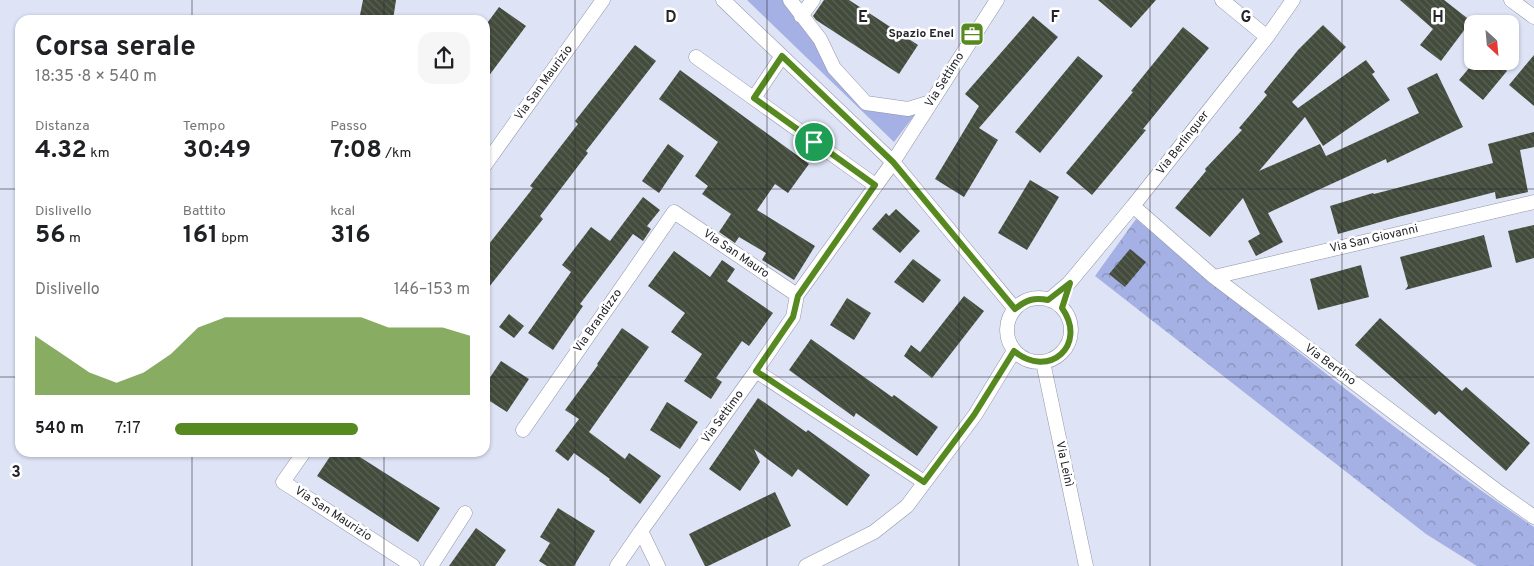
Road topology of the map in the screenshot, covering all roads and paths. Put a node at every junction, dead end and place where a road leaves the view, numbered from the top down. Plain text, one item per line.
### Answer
1 (603, 0) edge
2 (723, 0) edge
3 (790, 0) edge
4 (813, 0) edge
5 (996, 0) edge
6 (1222, 0) edge
7 (1293, 0) edge
8 (1511, 0) edge
9 (802, 16) junction
10 (1534, 17) edge
11 (1267, 37) junction
12 (782, 56) junction
13 (696, 57) dead end
14 (754, 98) junction
15 (931, 102) junction
16 (490, 158) edge
17 (893, 162) junction
18 (875, 185) junction
19 (1534, 202) edge
20 (1133, 206) junction
21 (674, 212) joint
22 (1214, 277) junction
23 (1070, 283) junction
24 (798, 296) junction
25 (1048, 300) junction
26 (1062, 308) junction
27 (1015, 309) junction
28 (1014, 351) junction
29 (1043, 362) junction
30 (756, 371) junction
31 (523, 430) dead end
32 (300, 457) edge
33 (924, 482) junction
34 (466, 513) dead end
35 (1534, 517) edge
36 (641, 531) junction
37 (413, 566) edge
38 (431, 566) edge
39 (617, 566) edge
40 (658, 566) edge
41 (806, 566) edge
42 (1086, 566) edge

1 - 16 street, Via San Maurizio
2 - 12 street
3 - 9 street
4 - 9 street
5 - 15 street, Via Settimo
6 - 11 street
7 - 11 street, Via Berlinguer
8 - 10 street
9 - 15 street
11 - 20 street, Via Berlinguer
12 - 14 street
12 - 17 street
13 - 14 street
14 - 18 street
15 - 17 street, Via Settimo
17 - 18 street, Via Settimo
17 - 27 street
18 - 24 street, Via Settimo
19 - 22 street, Via San Giovanni
20 - 22 street, Via Bertino
20 - 23 street, Via Berlinguer
21 - 24 street, Via San Mauro
21 - 31 street, Via Brandizzo
22 - 35 street, Via Bertino
23 - 25 street
23 - 26 street
24 - 30 street, Via Settimo
25 - 26 street
25 - 27 street
26 - 29 street
27 - 28 street
28 - 29 street
28 - 33 street
29 - 42 street, Via Leinì
30 - 33 street
30 - 36 street, Via Settimo
32 - 37 street, Via San Maurizio
33 - 41 street
34 - 38 street
36 - 39 street, Via Settimo
36 - 40 street

